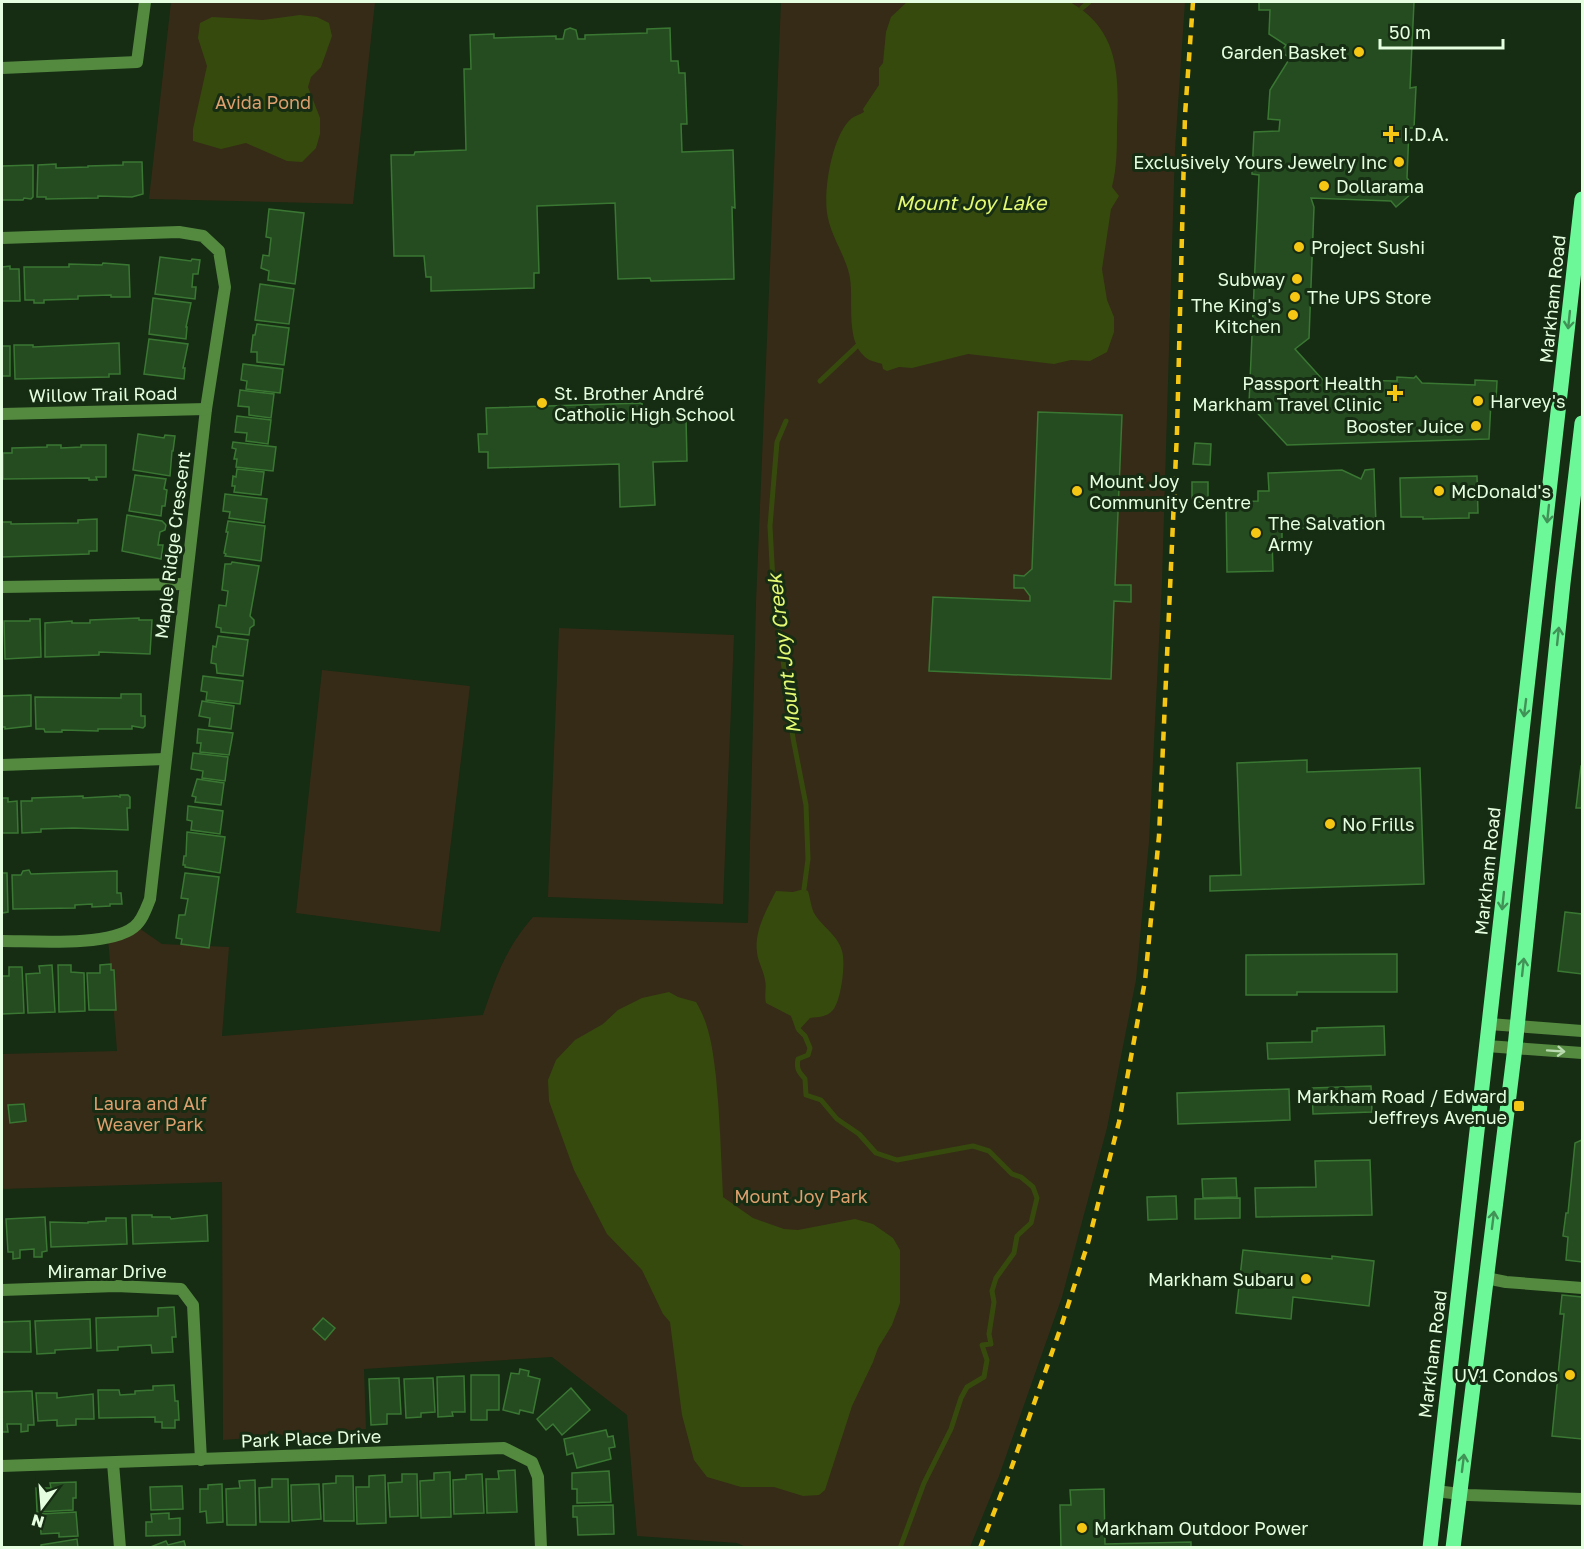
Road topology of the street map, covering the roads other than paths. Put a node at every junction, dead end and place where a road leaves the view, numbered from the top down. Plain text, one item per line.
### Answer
1 (145, 2) edge
2 (2, 68) edge
3 (1582, 199) edge
4 (2, 238) edge
5 (206, 409) junction
6 (2, 414) edge
7 (1582, 423) edge
8 (185, 584) junction
9 (2, 587) edge
10 (165, 759) junction
11 (2, 765) edge
12 (2, 941) edge
13 (1489, 1024) junction
14 (1517, 1025) junction
15 (1582, 1031) edge
16 (1487, 1046) junction
17 (1515, 1047) junction
18 (1582, 1053) edge
19 (1486, 1278) junction
20 (1582, 1288) edge
21 (2, 1290) edge
22 (201, 1460) junction
23 (113, 1463) junction
24 (2, 1466) edge
25 (1436, 1491) junction
26 (1459, 1494) junction
27 (1582, 1500) edge
28 (120, 1548) edge
29 (541, 1548) edge
30 (1430, 1548) edge
31 (1453, 1548) edge

1 - 2 street
3 -> 13 main road, Markham Road
4 - 5 street, Maple Ridge Crescent
5 - 6 street, Willow Trail Road
5 - 8 street, Maple Ridge Crescent
14 -> 7 main road
8 - 9 street
8 - 10 street, Maple Ridge Crescent
10 - 11 street
10 - 12 street, Maple Ridge Crescent
13 - 14 street
13 - 16 main road, Markham Road
14 - 15 street
14 - 17 main road
16 - 17 street
16 - 25 main road, Markham Road
17 -> 18 street
19 -> 17 main road
19 - 20 street
26 -> 19 main road
21 - 22 street, Miramar Drive
22 - 23 street, Park Place Drive
22 - 29 street, Park Place Drive
23 - 24 street, Park Place Drive
23 - 28 street
25 - 26 street
25 - 30 main road, Markham Road
26 - 27 street
26 - 31 main road

